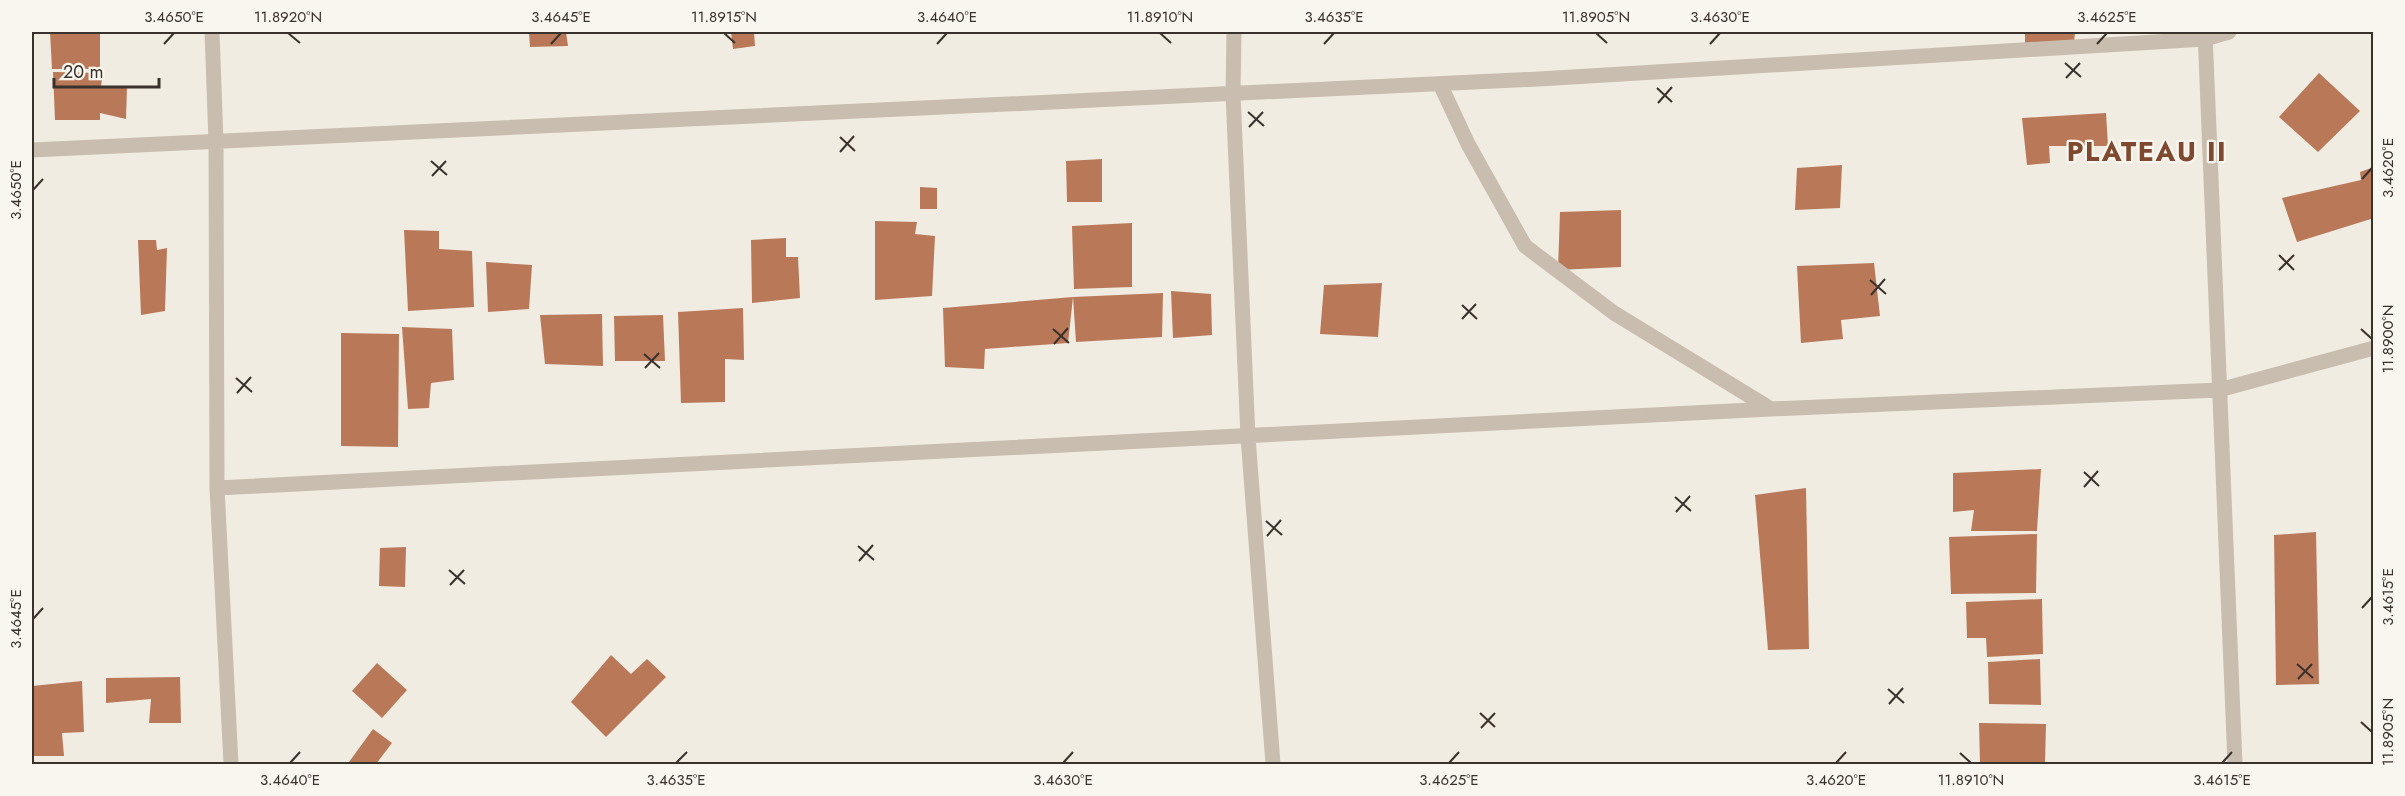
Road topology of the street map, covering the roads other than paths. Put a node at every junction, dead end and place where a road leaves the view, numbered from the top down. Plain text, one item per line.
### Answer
1 (212, 32) edge
2 (1234, 32) edge
3 (2229, 32) edge
4 (2205, 35) edge
5 (1440, 84) junction
6 (1233, 94) junction
7 (216, 142) junction
8 (32, 150) edge
9 (2373, 348) edge
10 (2219, 390) junction
11 (1771, 410) junction
12 (1248, 437) junction
13 (217, 488) junction
14 (231, 765) edge
15 (1274, 765) edge
16 (2235, 765) edge

1 - 7 street
2 - 6 street
3 - 4 street
4 - 5 street
4 - 10 street
5 - 6 street
5 - 11 street
6 - 7 street
6 - 12 street
7 - 8 street
7 - 13 street
9 - 10 street
10 - 11 street
10 - 16 street
11 - 12 street
12 - 13 street
12 - 15 street
13 - 14 street

